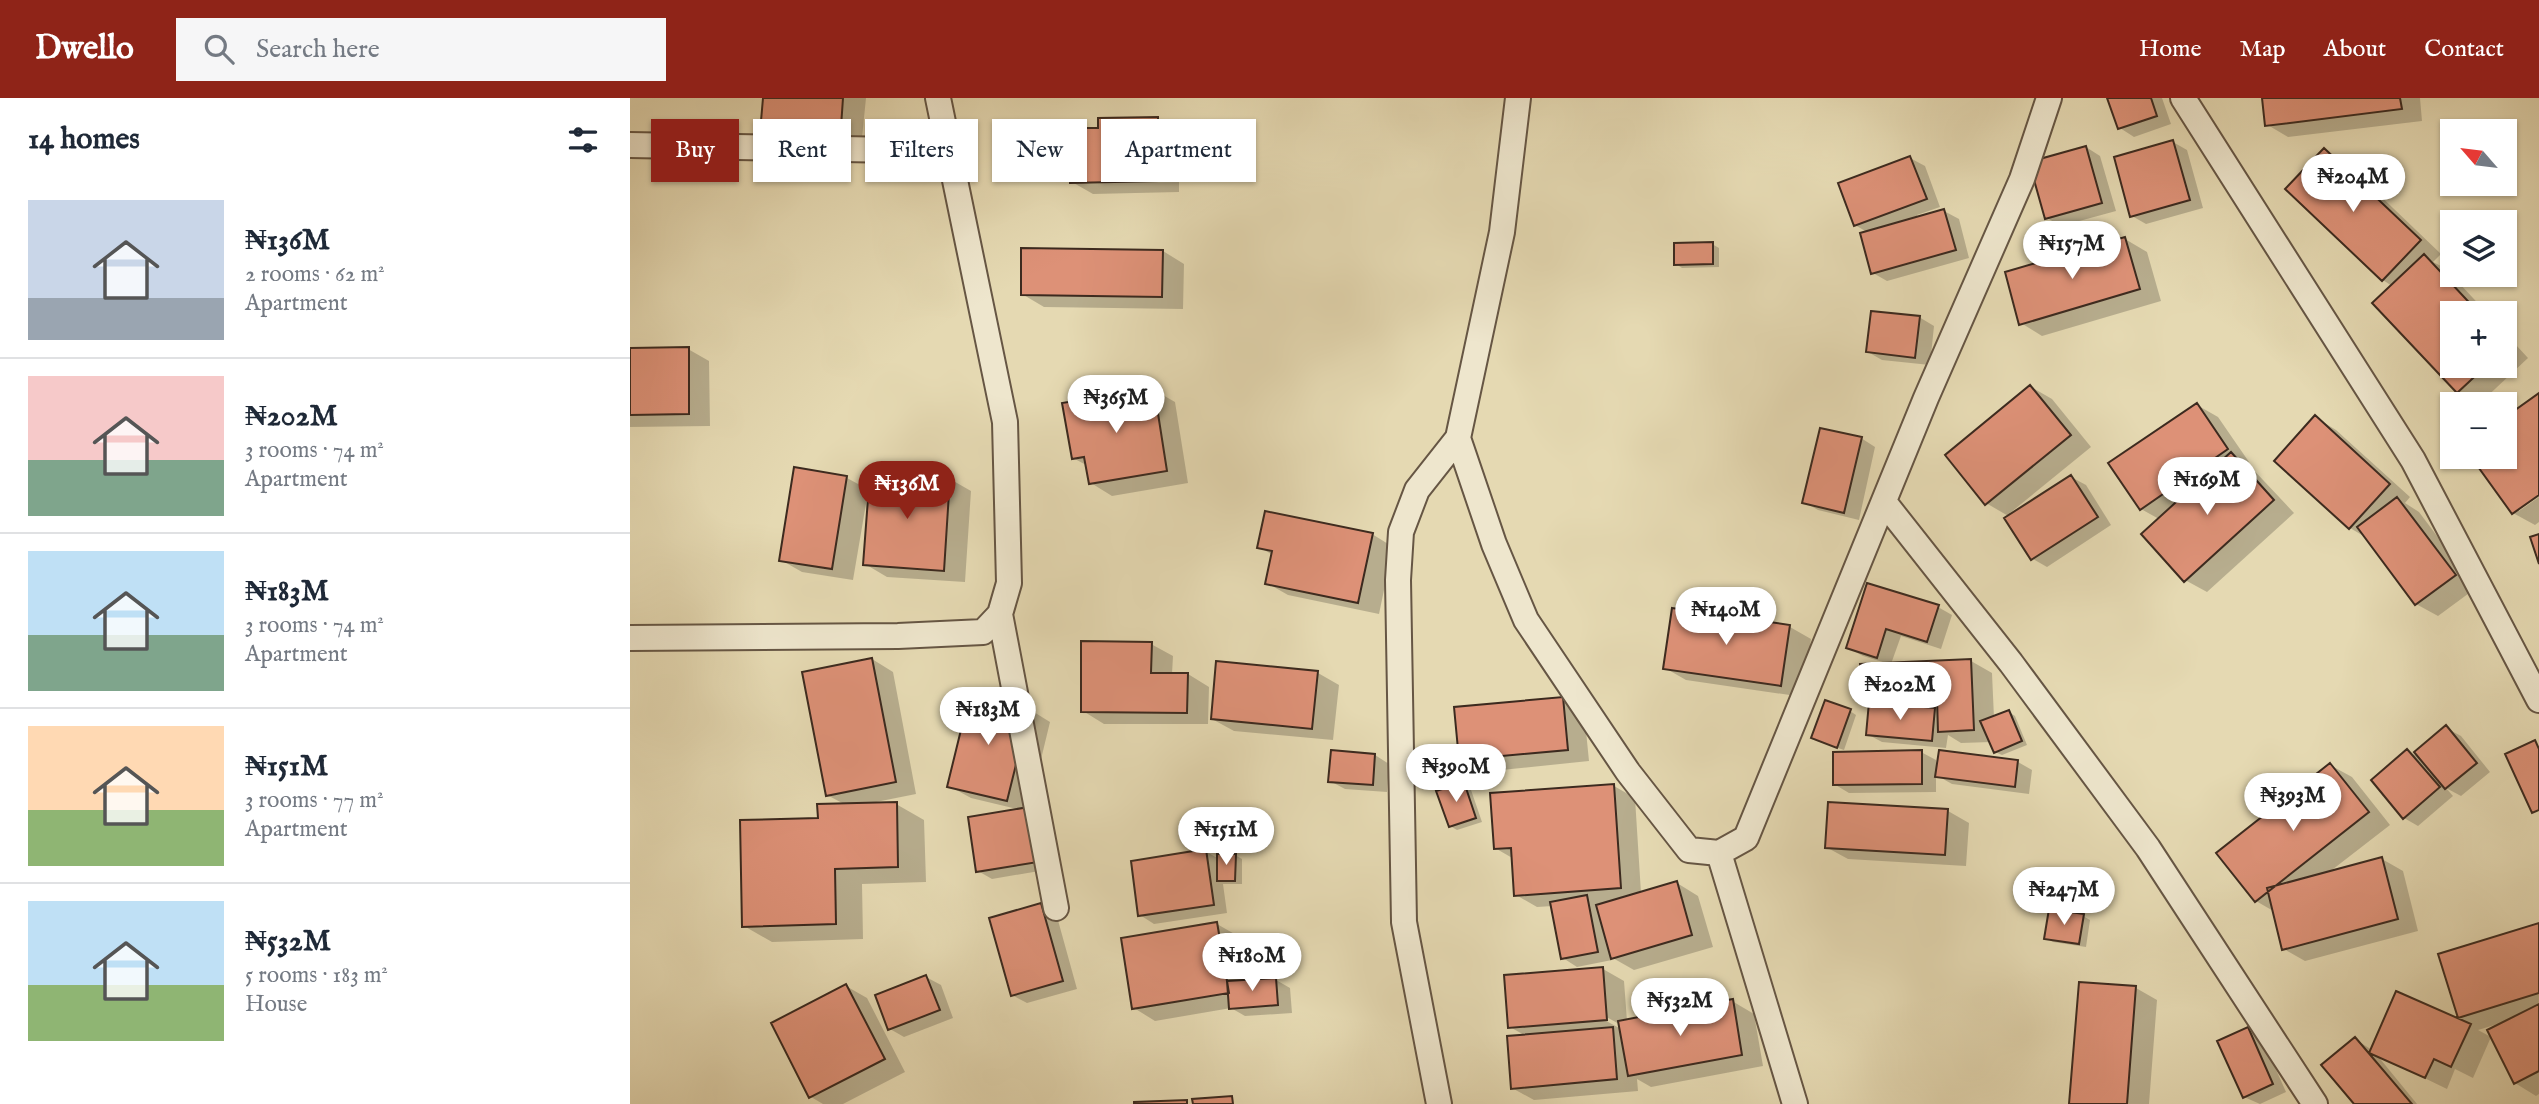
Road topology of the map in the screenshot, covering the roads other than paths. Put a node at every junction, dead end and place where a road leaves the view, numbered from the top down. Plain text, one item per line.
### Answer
1 (939, 98) edge
2 (1518, 98) edge
3 (2049, 98) edge
4 (2183, 98) edge
5 (943, 119) edge
6 (630, 145) edge
7 (865, 149) edge
8 (956, 182) edge
9 (1458, 438) junction
10 (1884, 502) junction
11 (1000, 614) junction
12 (630, 638) edge
13 (2539, 701) edge
14 (1719, 853) junction
15 (1056, 908) dead end
16 (1439, 1104) edge
17 (1795, 1104) edge
18 (2315, 1104) edge

1 - 5 street
2 - 9 street
3 - 10 street
4 - 13 street
6 - 7 street
8 - 11 street
9 - 14 street
9 - 16 street
10 - 14 street
10 - 18 street
11 - 12 street
11 - 15 street
14 - 17 street

